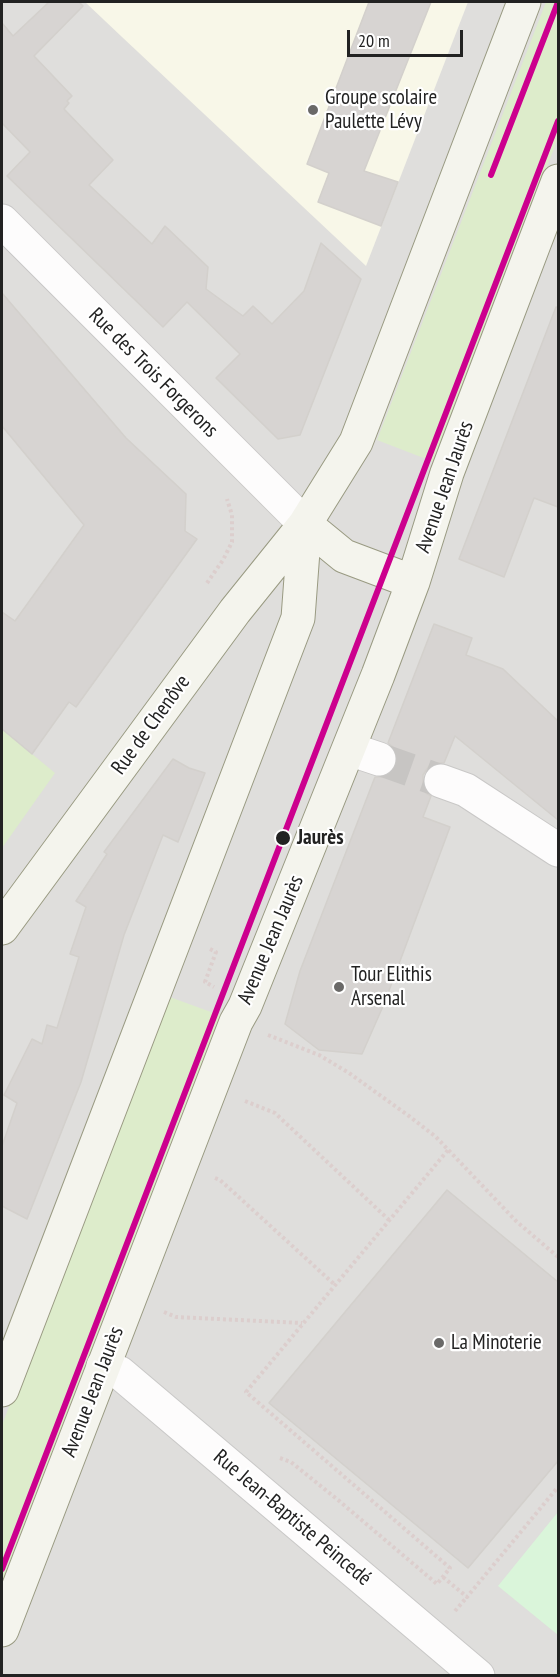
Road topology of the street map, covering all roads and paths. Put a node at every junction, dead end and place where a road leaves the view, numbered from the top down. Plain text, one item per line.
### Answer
1 (524, 2) edge
2 (558, 181) edge
3 (2, 221) edge
4 (250, 470) junction
5 (305, 524) junction
6 (413, 582) junction
7 (235, 611) junction
8 (441, 781) tunnel mouth
9 (558, 850) edge
10 (2, 928) edge
11 (175, 937) junction
12 (248, 1017) junction
13 (238, 1099) dead end
14 (448, 1150) junction
15 (220, 1180) dead end
16 (389, 1220) junction
17 (558, 1257) edge
18 (334, 1285) junction
19 (176, 1317) dead end
20 (303, 1323) junction
21 (103, 1366) junction
22 (2, 1390) edge
23 (279, 1458) dead end
24 (558, 1487) edge
25 (442, 1577) junction
26 (2, 1630) edge
27 (478, 1676) edge

1 - 5 main road
2 - 6 main road, Avenue Jean Jaurès
3 - 4 street, Rue des Trois Forgerons
4 - 5 street, Rue des Trois Forgerons
4 - 7 path
5 - 6 main road
5 - 7 main road, Rue de Chenôve
5 - 11 main road
6 - 12 main road, Avenue Jean Jaurès
7 - 10 main road, Rue de Chenôve
8 - 9 street
11 - 12 path
11 - 22 main road
12 - 14 path
12 - 21 main road, Avenue Jean Jaurès
13 - 16 path
14 - 16 path
14 - 17 path
15 - 18 path
16 - 18 path
18 - 20 path
19 - 20 path
20 - 25 path
21 - 26 main road, Avenue Jean Jaurès
21 - 27 street, Rue Jean-Baptiste Peincedé
23 - 25 path
24 - 25 path

